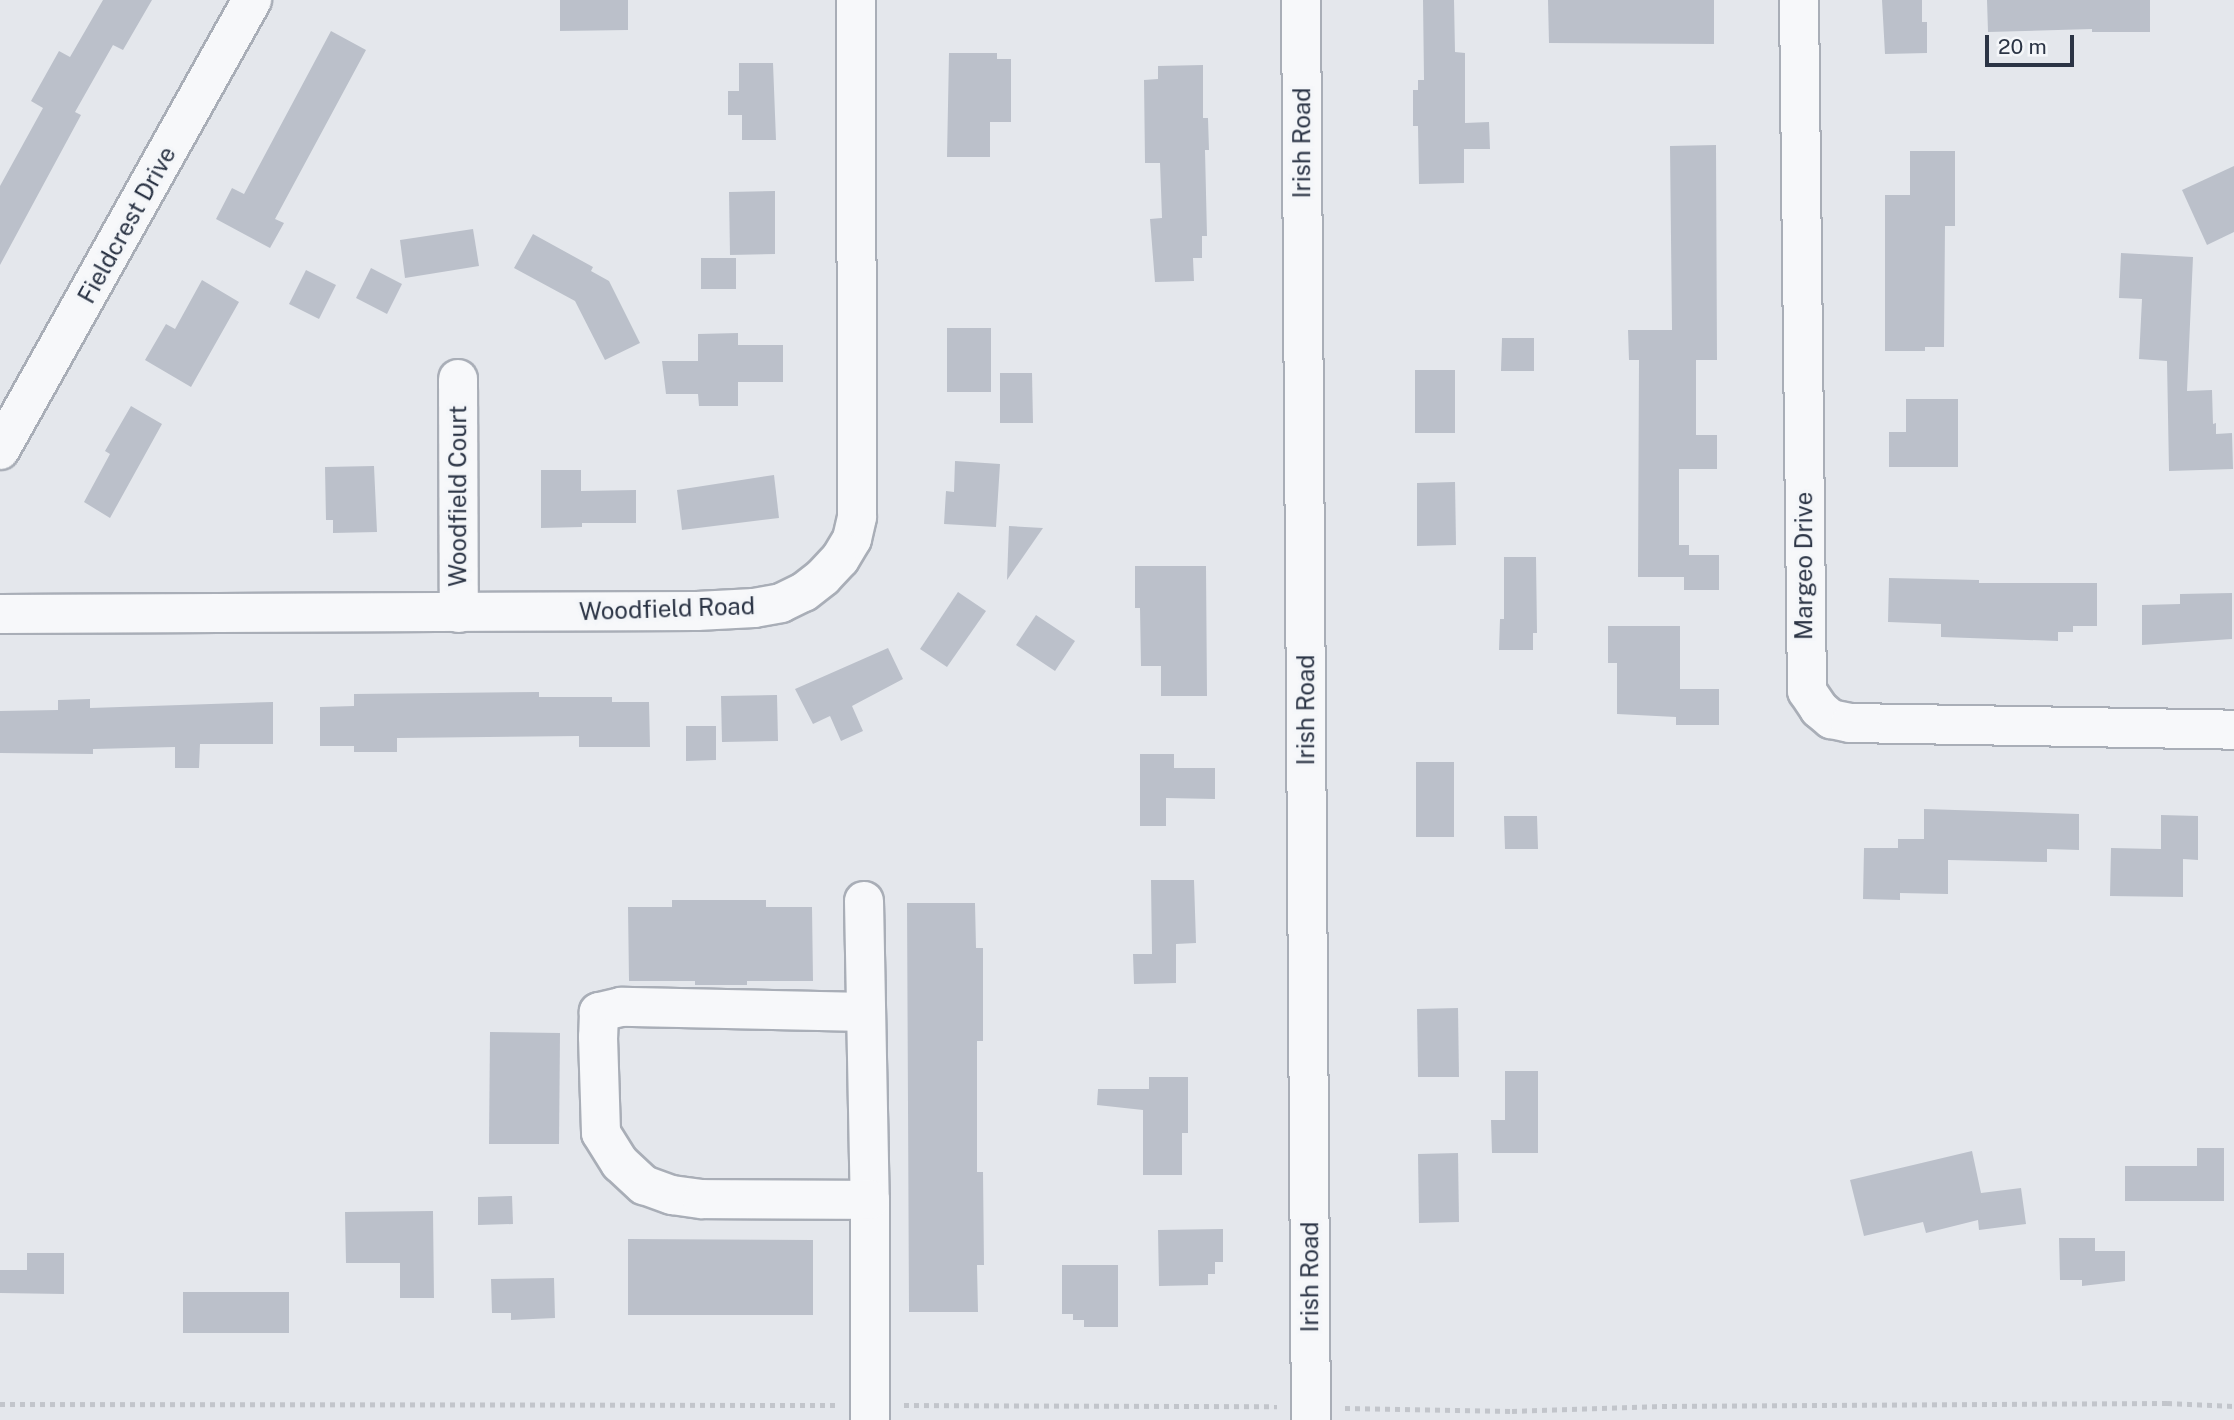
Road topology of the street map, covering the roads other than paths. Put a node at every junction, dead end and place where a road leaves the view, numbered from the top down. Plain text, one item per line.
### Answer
1 (252, 0) edge
2 (856, 0) edge
3 (1301, 0) edge
4 (1800, 0) edge
5 (458, 379) dead end
6 (0, 450) edge
7 (459, 613) junction
8 (0, 614) edge
9 (2234, 730) edge
10 (864, 901) dead end
11 (866, 1012) junction
12 (870, 1200) junction
13 (870, 1412) edge
14 (1311, 1413) edge

1 - 6 street, Fieldcrest Drive
2 - 7 street, Woodfield Road
3 - 14 street, Irish Road
4 - 9 street, Margeo Drive
5 - 7 street, Woodfield Court
7 - 8 street, Woodfield Road
10 - 11 street
11 - 12 street
11 - 12 street
12 - 13 street

